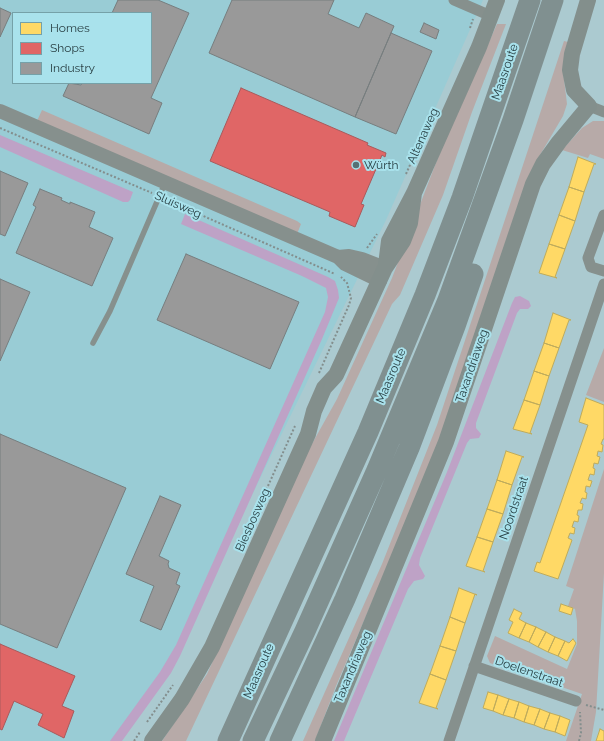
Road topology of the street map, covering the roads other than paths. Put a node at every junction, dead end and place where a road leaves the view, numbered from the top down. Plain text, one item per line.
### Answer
1 (454, 0) edge
2 (497, 0) edge
3 (530, 0) edge
4 (553, 0) edge
5 (588, 0) edge
6 (491, 16) junction
7 (589, 106) junction
8 (0, 112) edge
9 (604, 112) edge
10 (512, 120) junction
11 (165, 183) junction
12 (604, 215) edge
13 (604, 272) edge
14 (383, 274) junction
15 (604, 284) edge
16 (93, 343) dead end
17 (474, 666) junction
18 (580, 703) road end
19 (281, 738) edge
20 (228, 740) edge
21 (152, 741) edge
22 (253, 741) edge
23 (323, 741) edge
24 (449, 741) edge

1 - 6 street
2 - 6 main road, Altenaweg
3 - 20 highway, Maasroute
4 - 10 highway, Maasroute
5 - 7 main road
6 - 14 main road, Altenaweg
7 - 9 street
7 - 23 main road, Taxandriaweg
8 - 11 street, Sluisweg
10 - 19 highway
10 - 22 highway, Maasroute
11 - 14 street, Sluisweg
11 - 16 lane
12 - 13 street
14 - 21 main road, Biesbosweg
15 - 17 street, Noordstraat
17 - 18 street, Doelenstraat
17 - 24 street, Noordstraat

